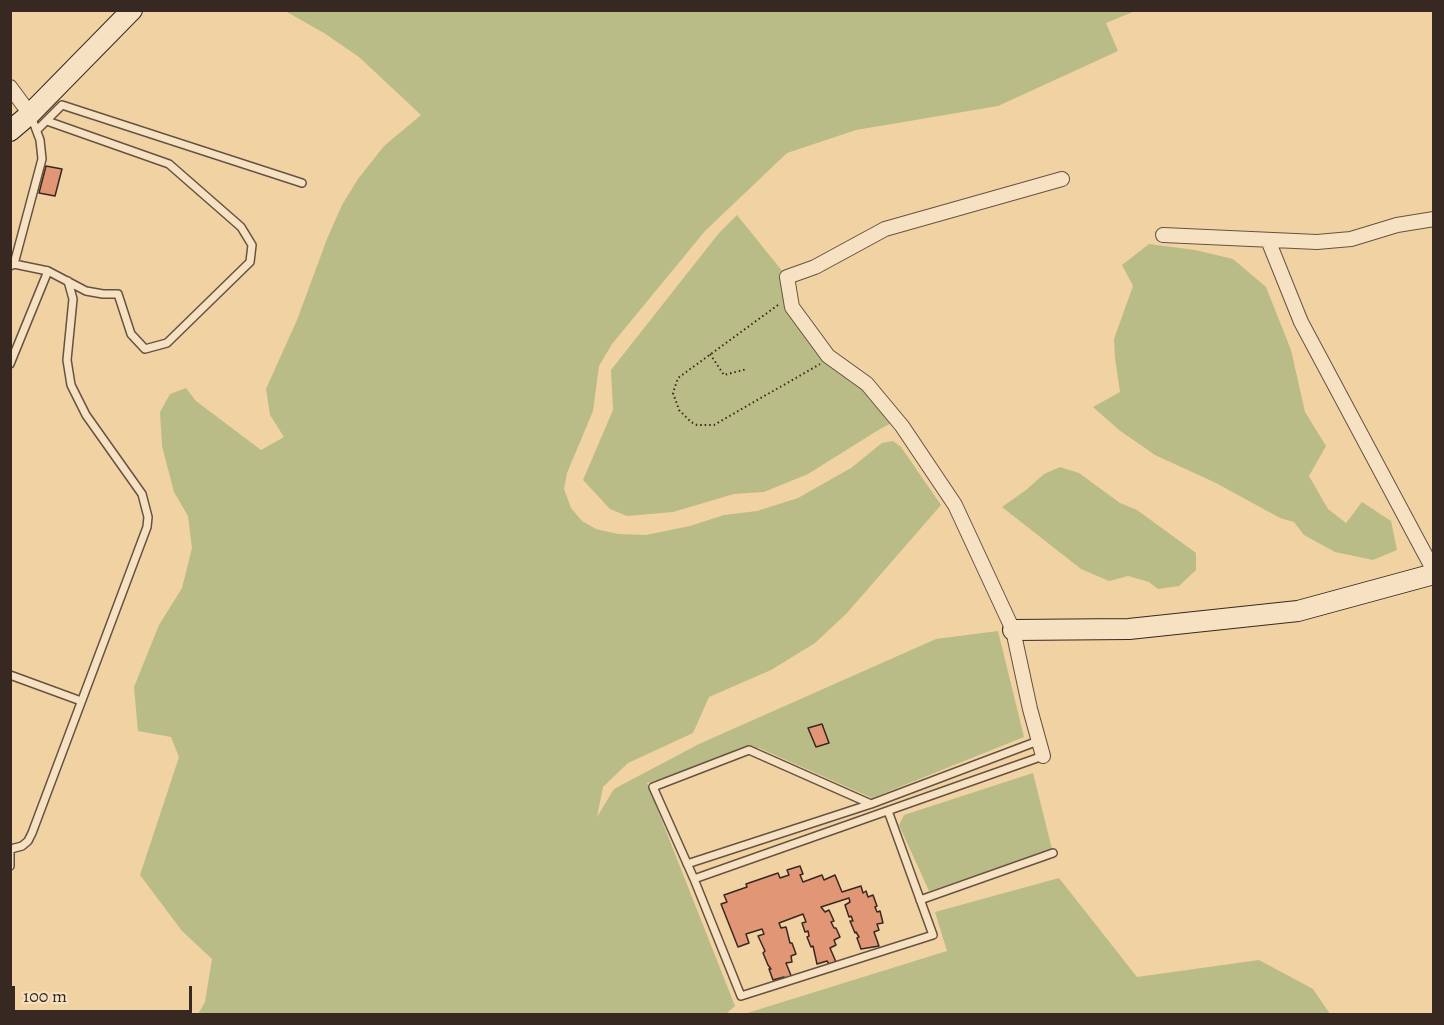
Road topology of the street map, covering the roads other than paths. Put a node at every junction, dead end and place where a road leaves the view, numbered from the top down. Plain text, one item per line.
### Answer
1 (132, 10) edge
2 (10, 87) edge
3 (38, 122) junction
4 (10, 131) edge
5 (1062, 179) dead end
6 (302, 183) dead end
7 (1434, 219) edge
8 (1163, 235) dead end
9 (1268, 240) junction
10 (12, 265) edge
11 (48, 271) junction
12 (68, 281) junction
13 (10, 364) edge
14 (1434, 572) edge
15 (1013, 630) junction
16 (10, 675) edge
17 (81, 701) junction
18 (1038, 741) junction
19 (1043, 756) joint
20 (871, 804) junction
21 (888, 811) junction
22 (11, 849) edge
23 (1053, 853) dead end
24 (687, 864) junction
25 (10, 866) edge
26 (694, 879) junction
27 (920, 900) junction

1 - 3 street
2 - 3 street
3 - 4 street
3 - 6 lane
3 - 10 lane
3 - 12 lane
5 - 15 street
7 - 9 street
8 - 9 street
9 - 14 street
10 - 11 lane
11 - 12 lane
11 - 13 lane
12 - 17 lane
14 - 15 street
15 - 18 street
16 - 17 lane
17 - 22 lane
18 - 19 street
18 - 20 lane
19 - 21 lane
20 - 24 lane
20 - 24 lane
21 - 26 lane
21 - 27 lane
22 - 25 lane
23 - 27 lane
24 - 26 lane
26 - 27 lane

